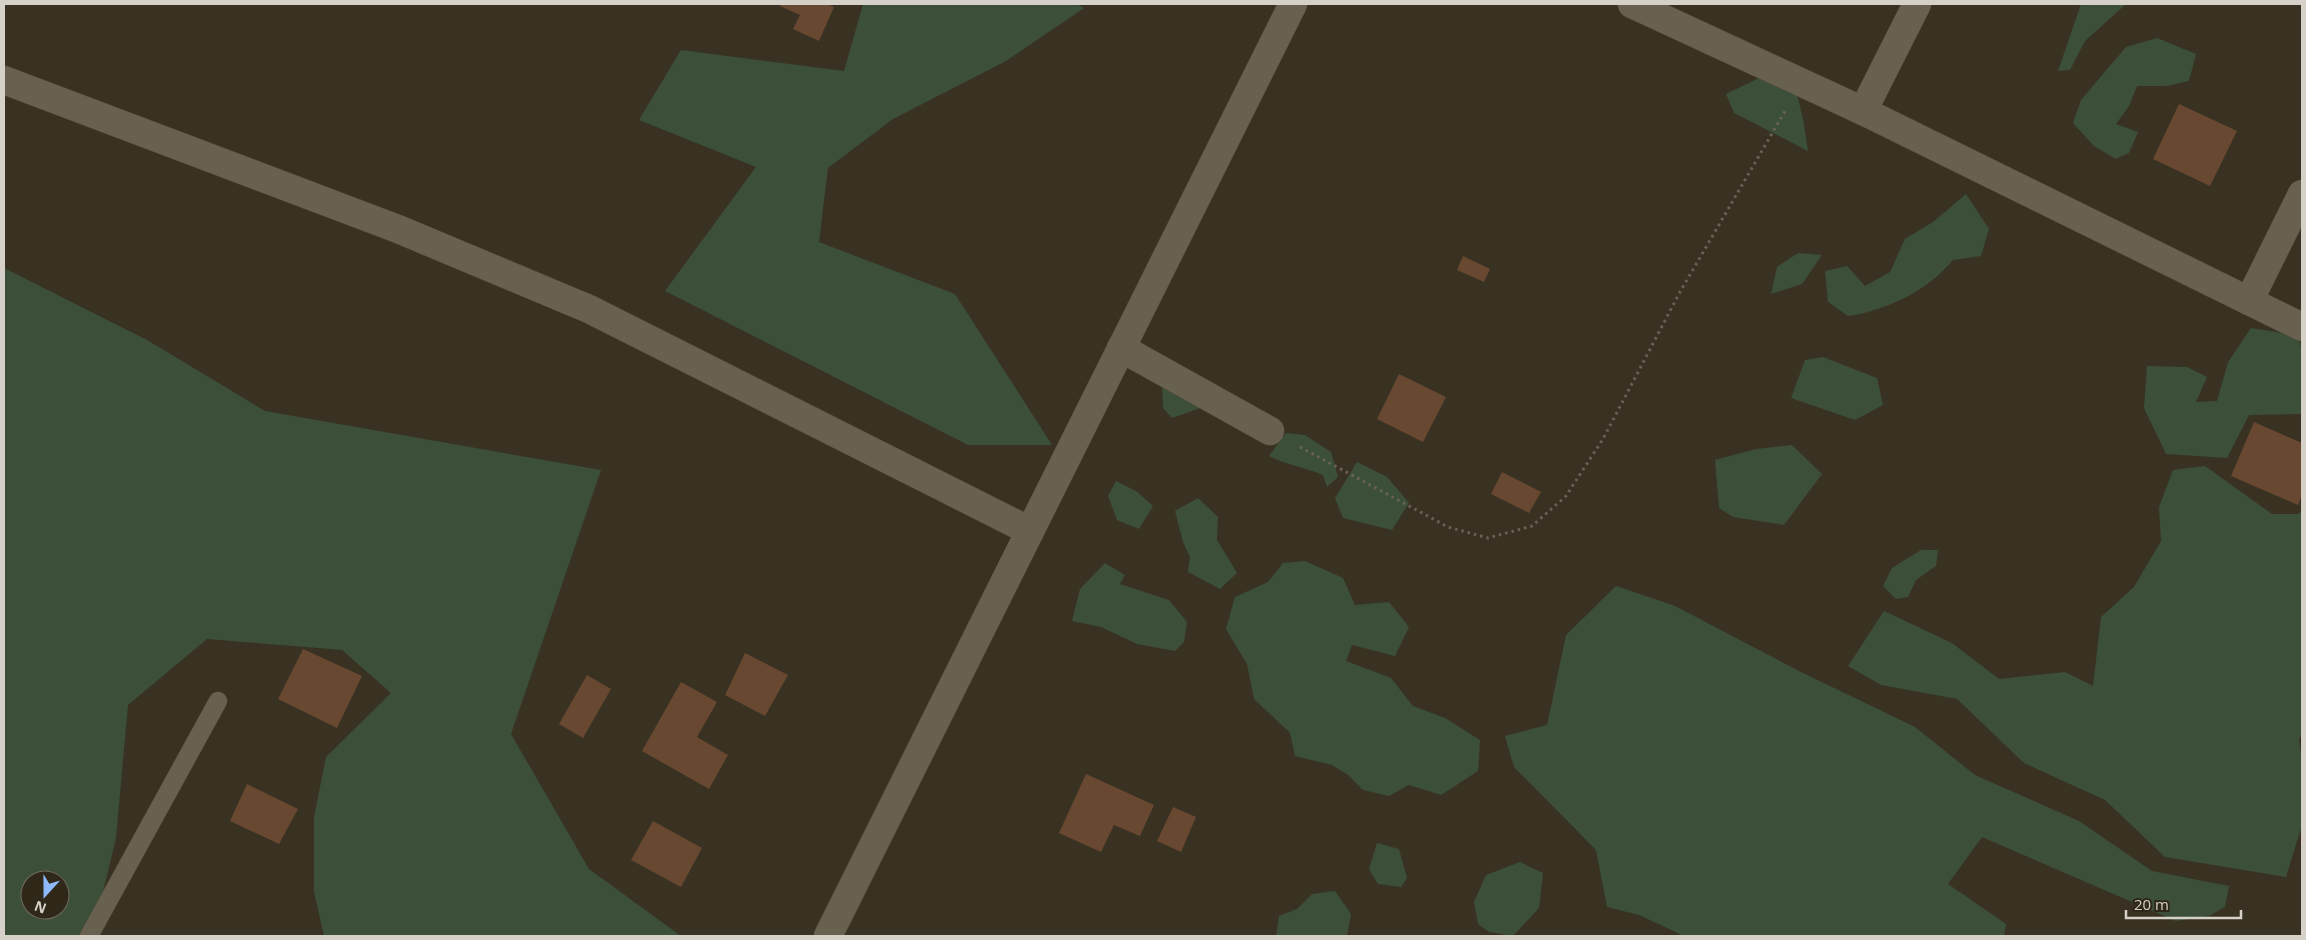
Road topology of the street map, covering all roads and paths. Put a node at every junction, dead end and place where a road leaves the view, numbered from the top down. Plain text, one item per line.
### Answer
1 (1293, 4) edge
2 (1632, 4) edge
3 (1917, 4) edge
4 (4, 80) edge
5 (1802, 83) junction
6 (1863, 111) junction
7 (2302, 194) edge
8 (2249, 301) junction
9 (2302, 326) edge
10 (1121, 348) junction
11 (1270, 431) joint
12 (1030, 531) junction
13 (218, 701) dead end
14 (89, 936) edge
15 (828, 936) edge

1 - 10 street
2 - 5 street
3 - 6 street
4 - 12 street
5 - 6 street
5 - 11 path
6 - 8 street
7 - 8 street
8 - 9 street
10 - 11 street
10 - 12 street
12 - 15 street
13 - 14 lane

